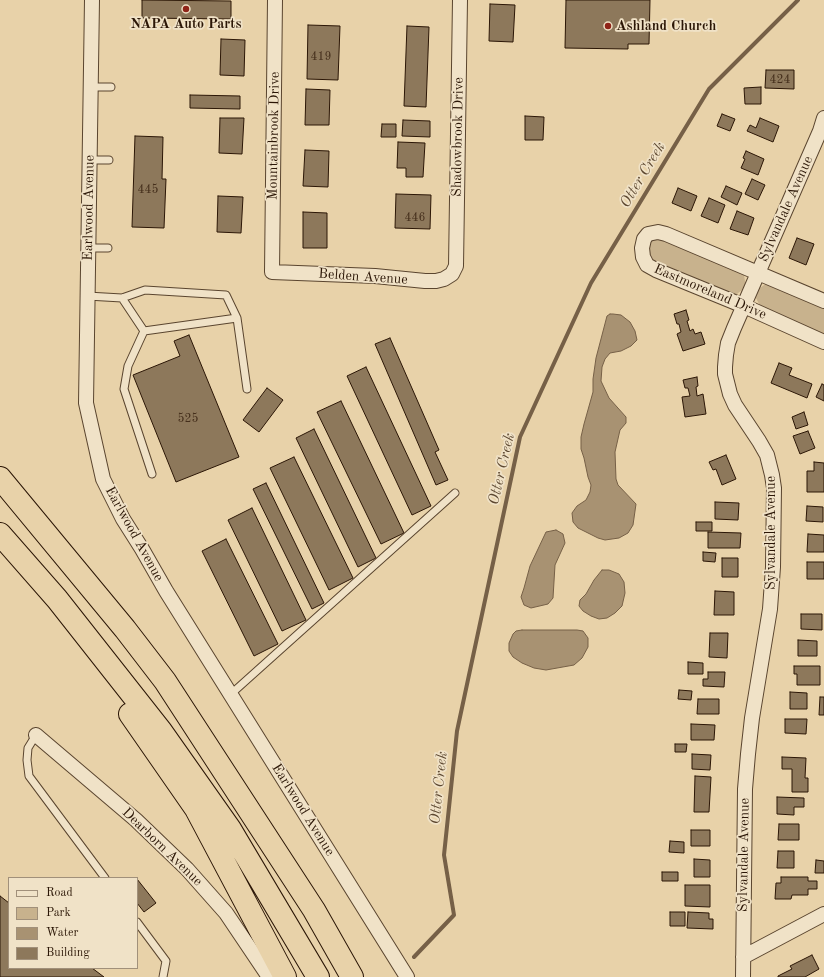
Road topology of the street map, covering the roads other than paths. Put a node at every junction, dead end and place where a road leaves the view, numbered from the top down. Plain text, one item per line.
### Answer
1 (92, 0) edge
2 (276, 0) edge
3 (460, 0) edge
4 (91, 87) junction
5 (111, 87) dead end
6 (824, 118) edge
7 (90, 160) junction
8 (109, 160) dead end
9 (88, 248) junction
10 (108, 248) dead end
11 (272, 272) joint
12 (758, 273) junction
13 (452, 274) joint
14 (88, 296) junction
15 (122, 298) junction
16 (824, 301) edge
17 (744, 306) junction
18 (236, 318) junction
19 (144, 331) junction
20 (824, 342) edge
21 (247, 389) dead end
22 (152, 474) dead end
23 (0, 478) edge
24 (455, 493) dead end
25 (0, 534) edge
26 (57, 599) junction
27 (231, 694) junction
28 (36, 735) joint
29 (104, 877) edge
30 (824, 914) edge
31 (138, 923) edge
32 (743, 957) junction
33 (163, 977) edge
34 (269, 977) edge
35 (285, 977) edge
36 (318, 977) edge
37 (352, 977) edge
38 (407, 977) edge
39 (742, 977) edge

1 - 4 street, Earlwood Avenue
2 - 11 street, Mountainbrook Drive
3 - 13 street, Shadowbrook Drive
4 - 5 lane
4 - 7 street, Earlwood Avenue
6 - 12 street, Sylvandale Avenue
7 - 8 lane
7 - 9 street, Earlwood Avenue
9 - 10 lane
9 - 14 street, Earlwood Avenue
11 - 13 street, Belden Avenue
12 - 16 street, Eastmoreland Drive
12 - 17 street, Sylvandale Avenue
12 - 17 street, Eastmoreland Drive
14 - 15 lane
14 - 27 street, Earlwood Avenue
15 - 18 lane
15 - 19 lane
17 - 20 street, Eastmoreland Drive
17 - 32 street, Sylvandale Avenue
18 - 19 lane
18 - 21 lane
19 - 22 lane
23 - 37 highway
24 - 27 lane
25 - 26 highway
26 - 35 highway
26 - 36 highway
27 - 38 street, Earlwood Avenue
28 - 29 lane
28 - 34 street, Dearborn Avenue
30 - 32 street
31 - 33 lane
32 - 39 street, Sylvandale Avenue

